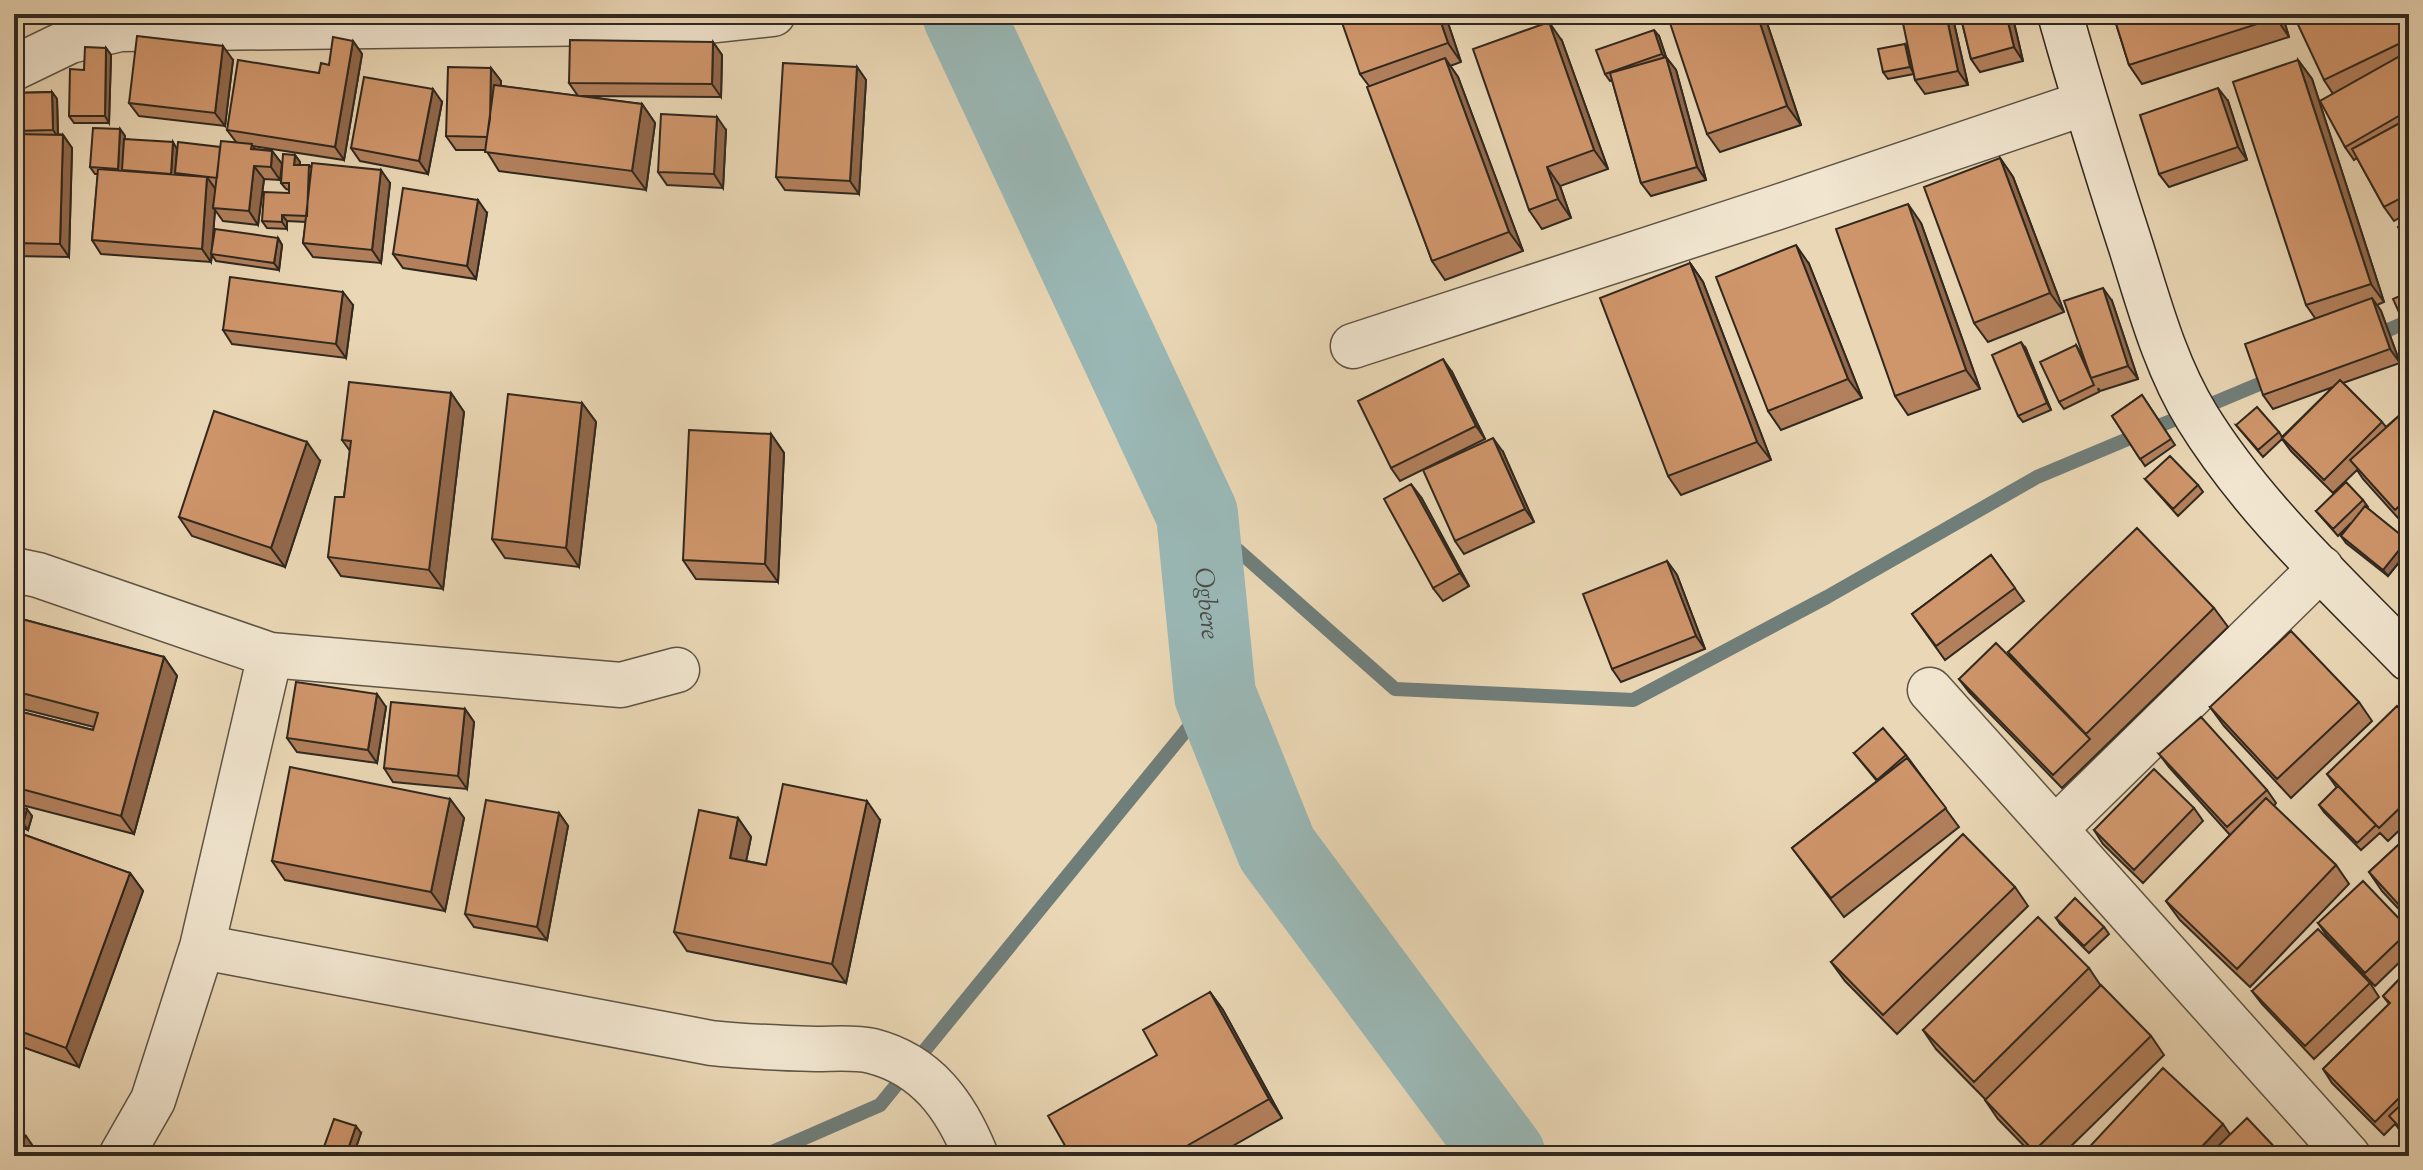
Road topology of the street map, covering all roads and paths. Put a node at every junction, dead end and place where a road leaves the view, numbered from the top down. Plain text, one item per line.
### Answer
1 (773, 14) edge
2 (2060, 14) edge
3 (14, 68) edge
4 (2085, 103) junction
5 (1353, 346) dead end
6 (2321, 568) junction
7 (14, 570) edge
8 (270, 655) junction
9 (2409, 659) edge
10 (677, 670) dead end
11 (1930, 690) dead end
12 (2055, 829) junction
13 (202, 947) junction
14 (121, 1156) edge
15 (976, 1156) edge
16 (2348, 1156) edge

1 - 3 street
2 - 4 street
4 - 5 street
4 - 6 street
6 - 9 street
6 - 12 street
7 - 8 street
8 - 10 street
8 - 13 street
11 - 12 street
12 - 16 street
13 - 14 street
13 - 15 street

